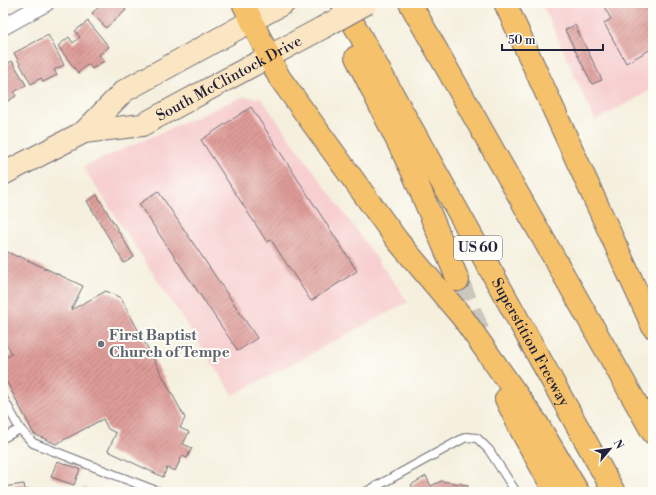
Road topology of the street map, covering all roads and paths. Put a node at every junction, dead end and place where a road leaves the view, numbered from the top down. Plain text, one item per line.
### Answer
1 (46, 3) edge
2 (284, 3) edge
3 (328, 3) edge
4 (342, 3) edge
5 (367, 3) edge
6 (410, 3) edge
7 (505, 3) edge
8 (248, 12) edge
9 (3, 27) edge
10 (270, 57) junction
11 (84, 132) junction
12 (3, 174) edge
13 (458, 280) tunnel mouth
14 (595, 328) junction
15 (653, 328) edge
16 (3, 398) edge
17 (506, 400) dead end
18 (653, 411) edge
19 (20, 428) junction
20 (653, 433) edge
21 (3, 438) edge
22 (158, 492) edge
23 (366, 492) edge
24 (516, 492) edge
25 (555, 492) edge
26 (578, 492) edge
27 (614, 492) edge

1 - 9 street
2 - 8 main road, South McClintock Drive
3 - 13 highway
4 - 27 highway, Superstition Freeway / US 60
5 - 10 main road, South McClintock Drive, bridge
6 - 14 highway
7 - 15 highway
8 - 10 highway
8 - 11 main road, South McClintock Drive
10 - 11 main road, South McClintock Drive
10 - 26 highway
11 - 12 main road, South McClintock Drive
14 - 18 highway
14 - 20 highway
16 - 19 lane
17 - 25 highway
19 - 21 lane
19 - 22 lane
23 - 24 lane

